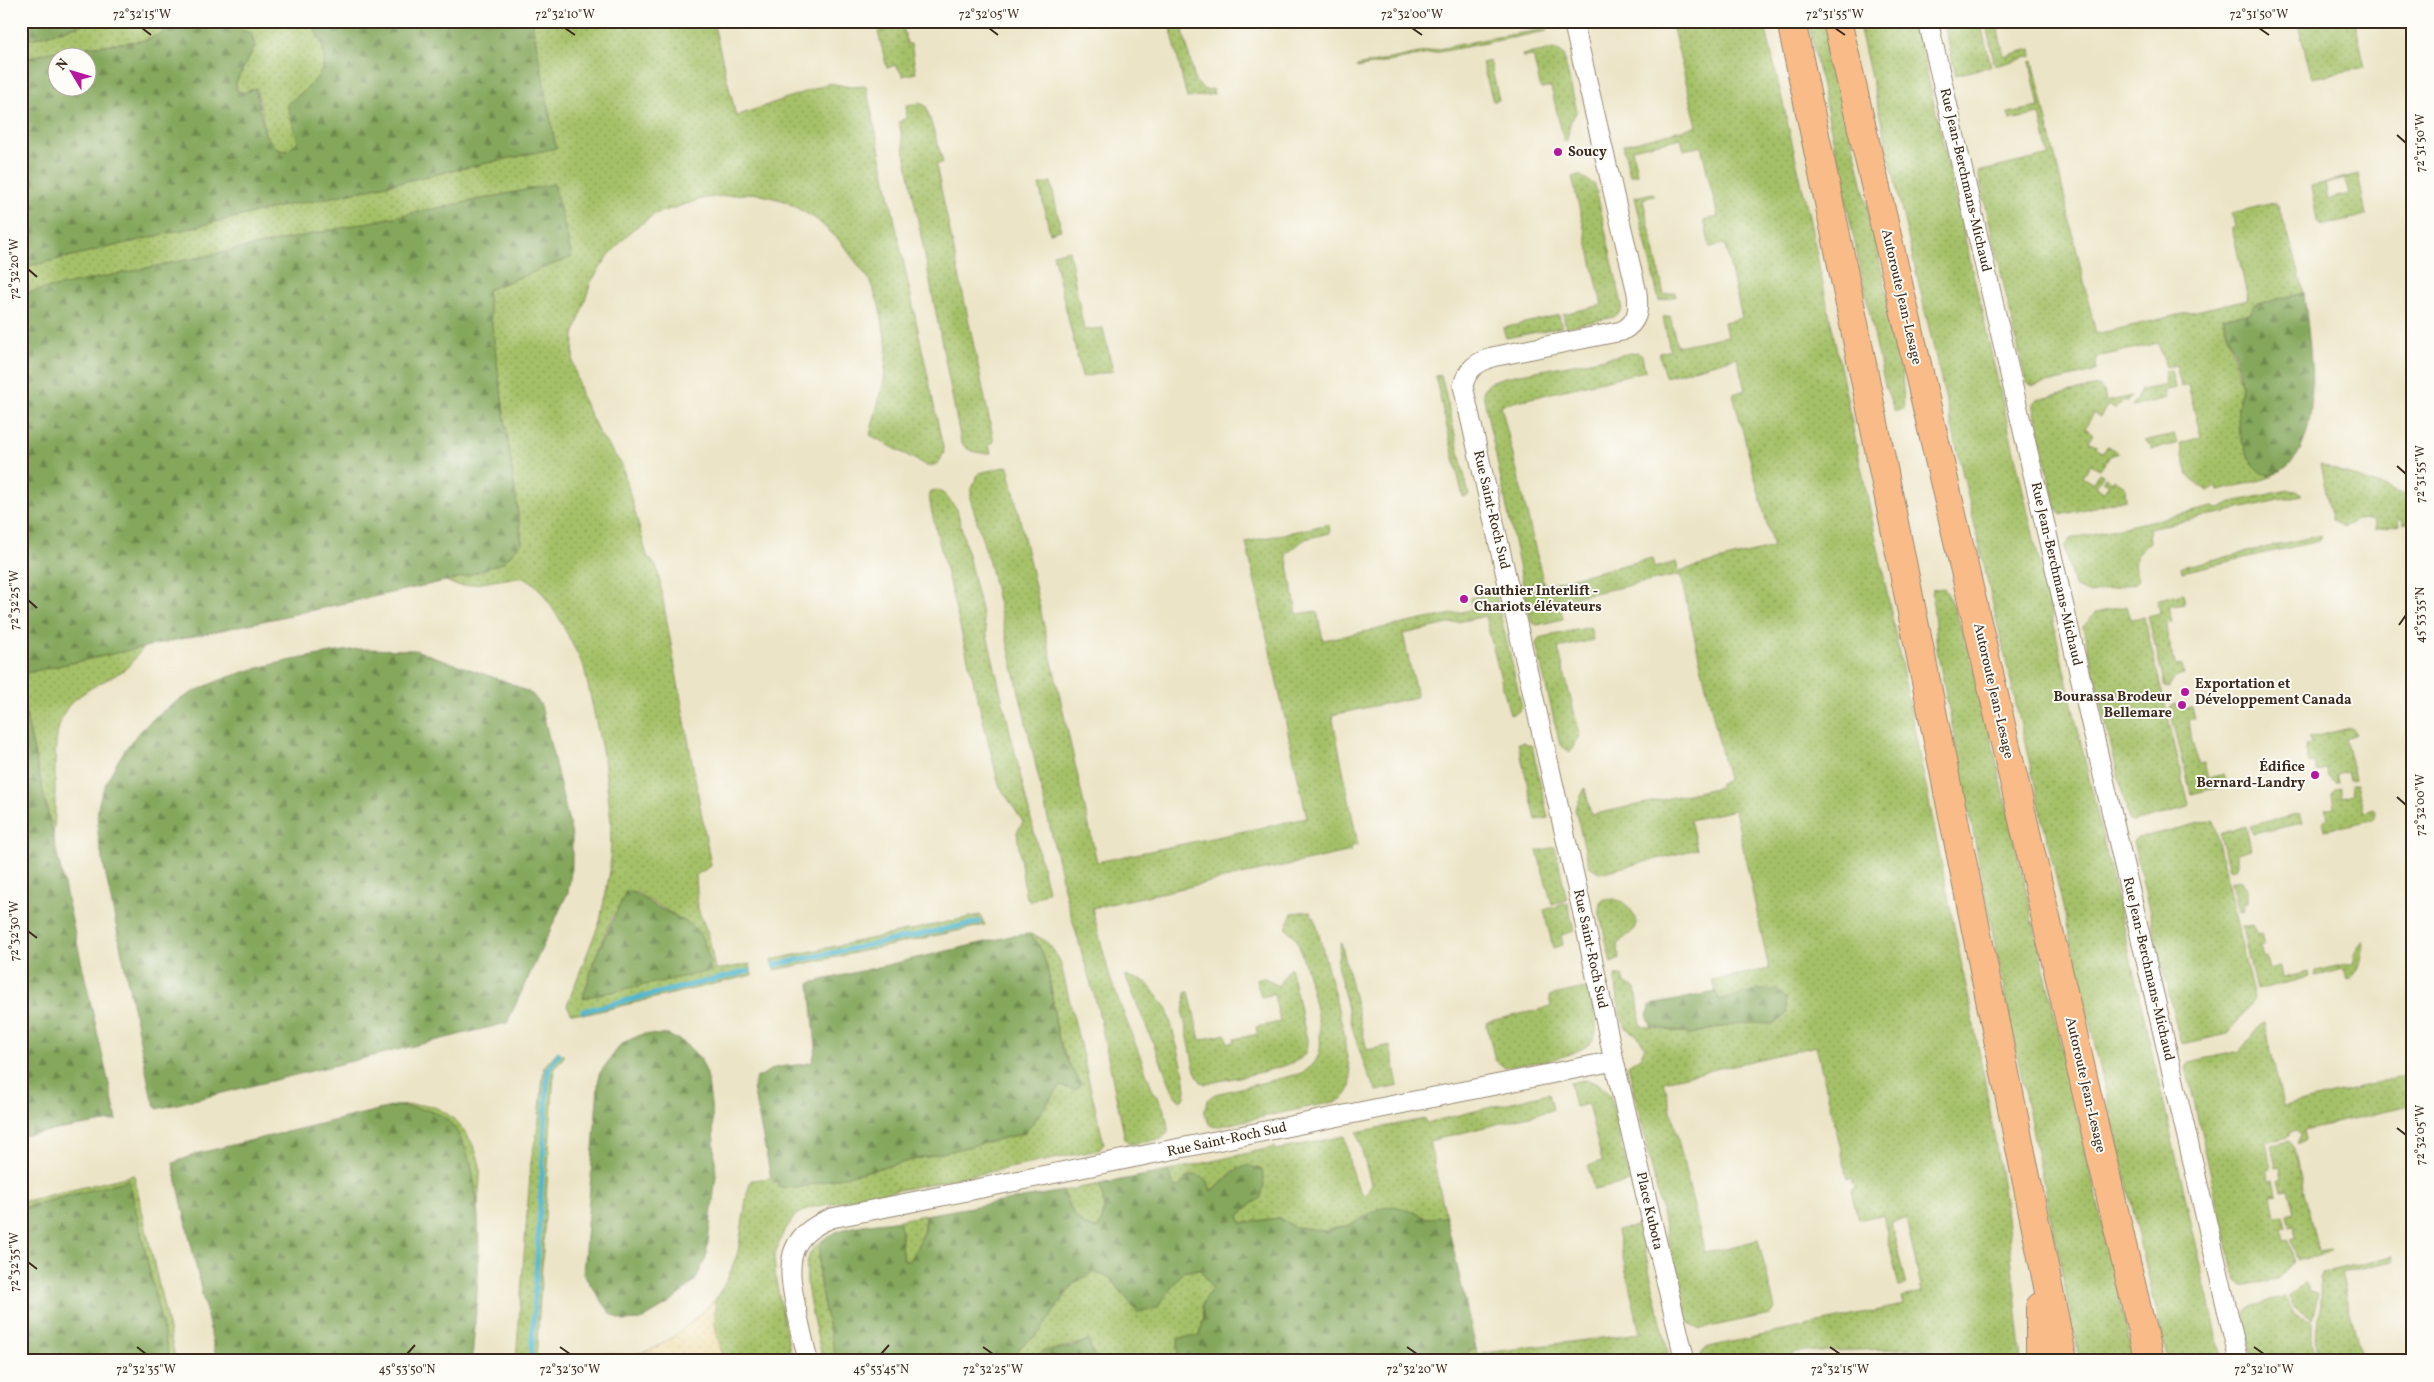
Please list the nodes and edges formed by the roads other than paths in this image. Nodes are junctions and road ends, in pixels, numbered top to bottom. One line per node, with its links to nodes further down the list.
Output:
1 (1573, 21): 5 (street, Rue Saint-Roch Sud)
2 (1791, 21): 6 (highway)
3 (1837, 21): 11 (highway, Autoroute Jean-Lesage)
4 (1928, 21): 12 (street, Rue Jean-Berchmans-Michaud)
5 (1614, 1061): 7 (street, Rue Saint-Roch Sud); 8 (street, Place Kubota)
6 (2041, 1255): 9 (highway); 10 (highway)
7 (808, 1361)
8 (1685, 1361)
9 (2040, 1361)
10 (2063, 1361)
11 (2149, 1361)
12 (2239, 1361)

